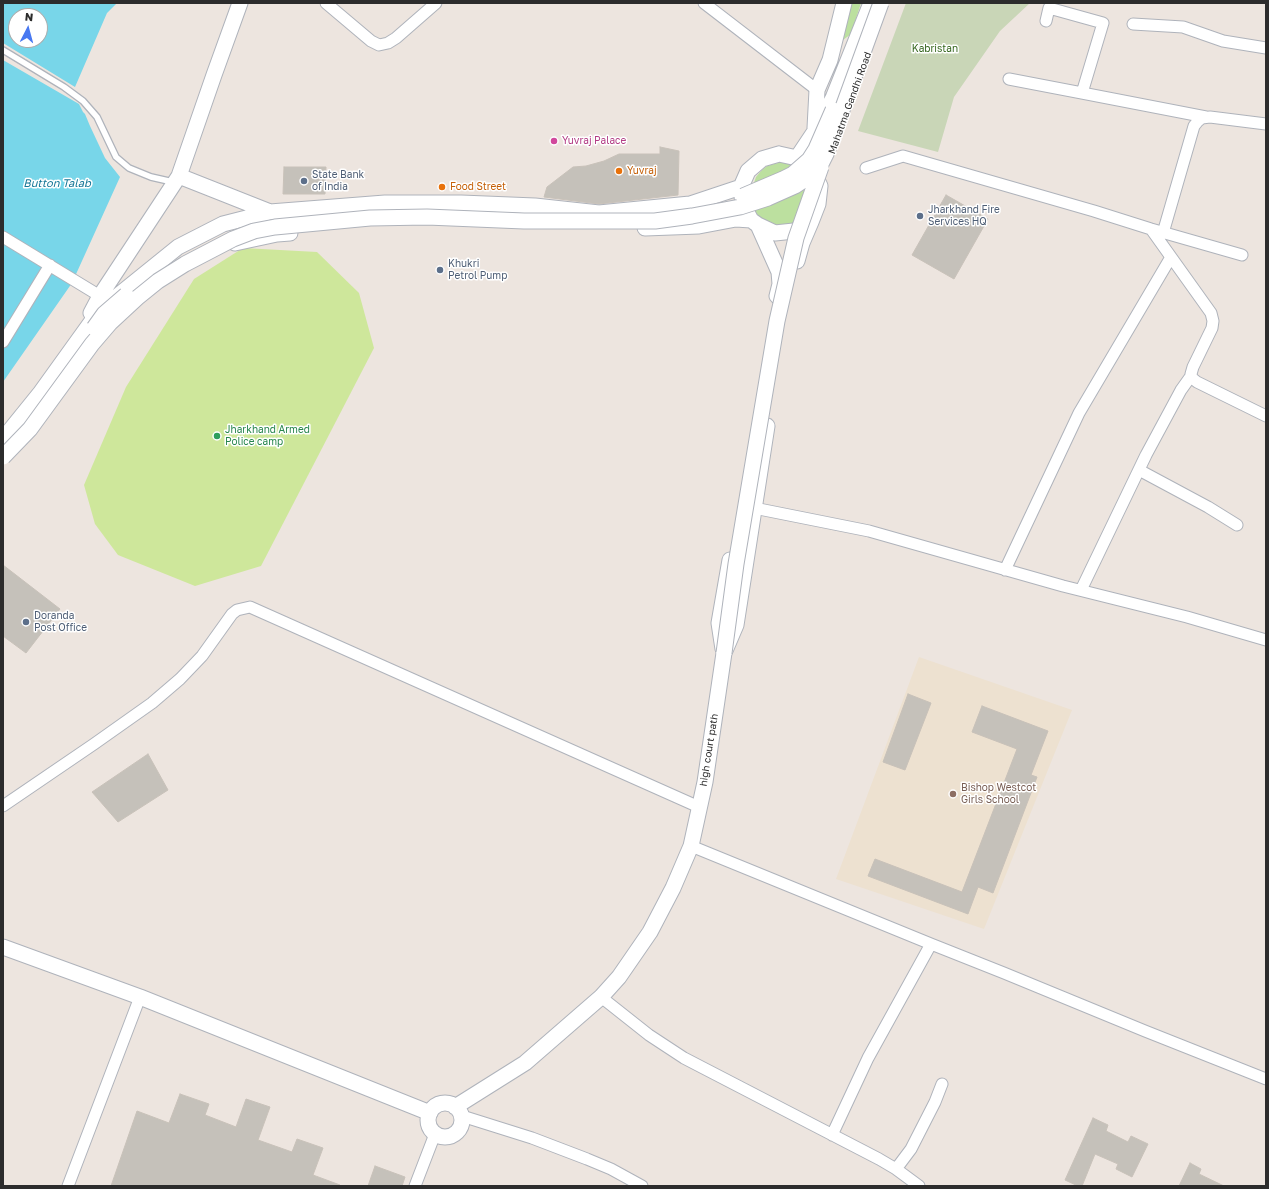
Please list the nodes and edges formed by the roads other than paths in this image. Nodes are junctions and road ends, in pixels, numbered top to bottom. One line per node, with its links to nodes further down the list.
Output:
1 (240, 3): 23 (main road)
2 (326, 3): 3 (street)
3 (436, 3)
4 (704, 3): 15 (street)
5 (844, 3): 15 (main road)
6 (871, 3): 19 (main road, Mahatma Gandhi Road)
7 (875, 3): 41 (main road, bridge)
8 (881, 3): 21 (main road, bridge)
9 (886, 3): 25 (main road, Mahatma Gandhi Road)
10 (1046, 21): 16 (street)
11 (1133, 24): 12 (street)
12 (1266, 48)
13 (3, 50): 23 (lane)
14 (1009, 79): 16 (street)
15 (817, 90): 19 (main road)
16 (1082, 93): 17 (street)
17 (1206, 117): 18 (street); 30 (street)
18 (1266, 124)
19 (815, 131): 20 (main road, Mahatma Gandhi Road)
20 (797, 158): 24 (main road); 25 (main road)
21 (822, 162): 42 (main road, bridge); 50 (main road, bridge)
22 (866, 168): 29 (street)
23 (177, 179): 26 (main road); 35 (main road)
24 (741, 187): 26 (main road); 28 (main road)
25 (818, 204): 27 (main road)
26 (270, 212): 37 (main road)
27 (811, 222): 28 (main road); 45 (main road)
28 (754, 223): 43 (main road); 50 (main road)
29 (1151, 229): 30 (street); 33 (street)
30 (1163, 233): 32 (street)
31 (3, 237): 34 (street)
32 (1242, 255)
33 (1171, 257): 38 (street); 47 (street)
34 (50, 265): 35 (street); 36 (street)
35 (100, 296): 37 (main road)
36 (3, 342)
37 (70, 353): 40 (main road)
38 (1191, 376): 39 (street); 44 (street)
39 (1266, 416)
40 (3, 439)
41 (3, 446)
42 (3, 457)
43 (3, 462)
44 (1139, 470): 46 (street); 48 (street)
45 (754, 508): 47 (street); 50 (main road)
46 (1237, 525)
47 (1005, 570): 48 (street)
48 (1081, 590): 49 (street)
49 (1266, 640)
50 (724, 654): 52 (main road, high court path)
51 (3, 806): 52 (street)
52 (699, 807): 53 (main road, high court path)
53 (691, 846): 54 (street); 57 (main road, high court path)
54 (931, 944): 58 (street); 63 (street)
55 (3, 947): 56 (main road)
56 (140, 997): 61 (main road); 65 (street)
57 (601, 997): 60 (main road, high court path); 63 (street)
58 (1266, 1079)
59 (942, 1084): 64 (street)
60 (458, 1111): 61 (main road); 62 (main road); 67 (street)
61 (430, 1113): 62 (main road)
62 (435, 1134): 66 (street)
63 (832, 1135): 64 (street)
64 (896, 1169): 68 (street)
65 (68, 1186)
66 (415, 1186)
67 (642, 1186)
68 (919, 1186)

